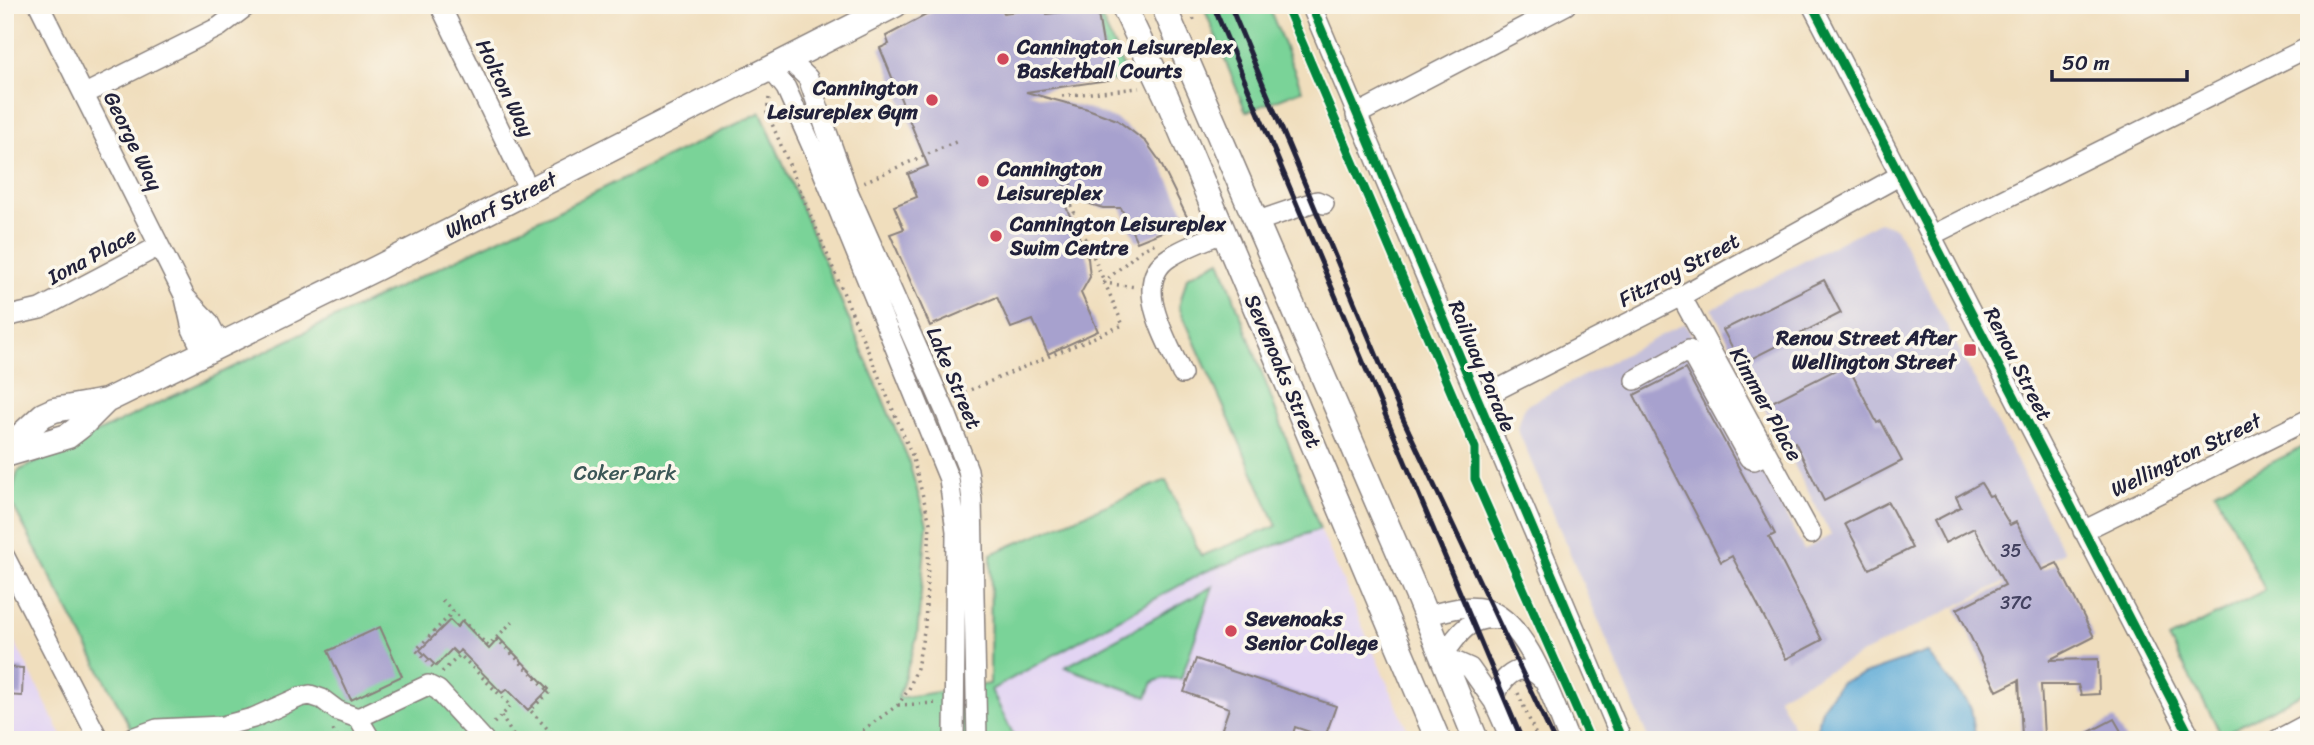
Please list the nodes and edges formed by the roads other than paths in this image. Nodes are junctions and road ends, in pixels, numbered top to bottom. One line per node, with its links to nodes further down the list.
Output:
1 (39, 5): 12 (street, George Way)
2 (248, 5): 12 (street)
3 (440, 5): 15 (street, Holton Way)
4 (895, 5): 11 (main road, Wharf Street)
5 (1123, 5): 18 (main road, Sevenoaks Street)
6 (1163, 5): 17 (main road, Sevenoaks Street)
7 (1311, 5): 13 (street, Railway Parade)
8 (1566, 5): 13 (street)
9 (1812, 5): 14 (street, Renou Street)
10 (2309, 47): 19 (street)
11 (780, 65): 15 (main road, Wharf Street); 45 (street, Lake Street); 46 (street, Lake Street)
12 (85, 94): 20 (street, George Way)
13 (1356, 115): 26 (street, Railway Parade)
14 (1899, 176): 19 (street, Renou Street); 21 (street, Fitzroy Street)
15 (529, 190): 23 (main road, Wharf Street)
16 (1324, 204): 17 (street)
17 (1258, 221): 33 (main road, Sevenoaks Street)
18 (1224, 232): 24 (street); 34 (main road, Sevenoaks Street)
19 (1932, 235): 30 (street, Renou Street)
20 (159, 246): 22 (street, Iona Place); 23 (street, George Way)
21 (1681, 296): 26 (street, Fitzroy Street); 29 (street, Kimmer Place)
22 (5, 317)
23 (211, 348): 28 (main road, Wharf Street)
24 (1182, 374)
25 (1635, 380): 29 (street)
26 (1477, 400): 51 (street, Railway Parade)
27 (2309, 419): 30 (street, Wellington Street)
28 (5, 452)
29 (1767, 454): 31 (street, Kimmer Place)
30 (2083, 531): 52 (street, Renou Street)
31 (1811, 534)
32 (5, 557): 42 (street)
33 (1426, 616): 34 (main road); 35 (street); 36 (main road, Sevenoaks Street)
34 (1388, 619): 47 (main road, Sevenoaks Street)
35 (1503, 619): 36 (street); 37 (street)
36 (1443, 656): 38 (street); 48 (main road, Sevenoaks Street)
37 (1541, 678): 38 (street); 50 (street)
38 (1494, 702): 49 (street)
39 (358, 718): 41 (street); 43 (street); 44 (street)
40 (2309, 723): 53 (street)
41 (483, 737)
42 (99, 740)
43 (126, 740)
44 (371, 740)
45 (954, 740)
46 (977, 740)
47 (1438, 740)
48 (1476, 740)
49 (1511, 740)
50 (1569, 740)
51 (1622, 740)
52 (2192, 740)
53 (2277, 740)

